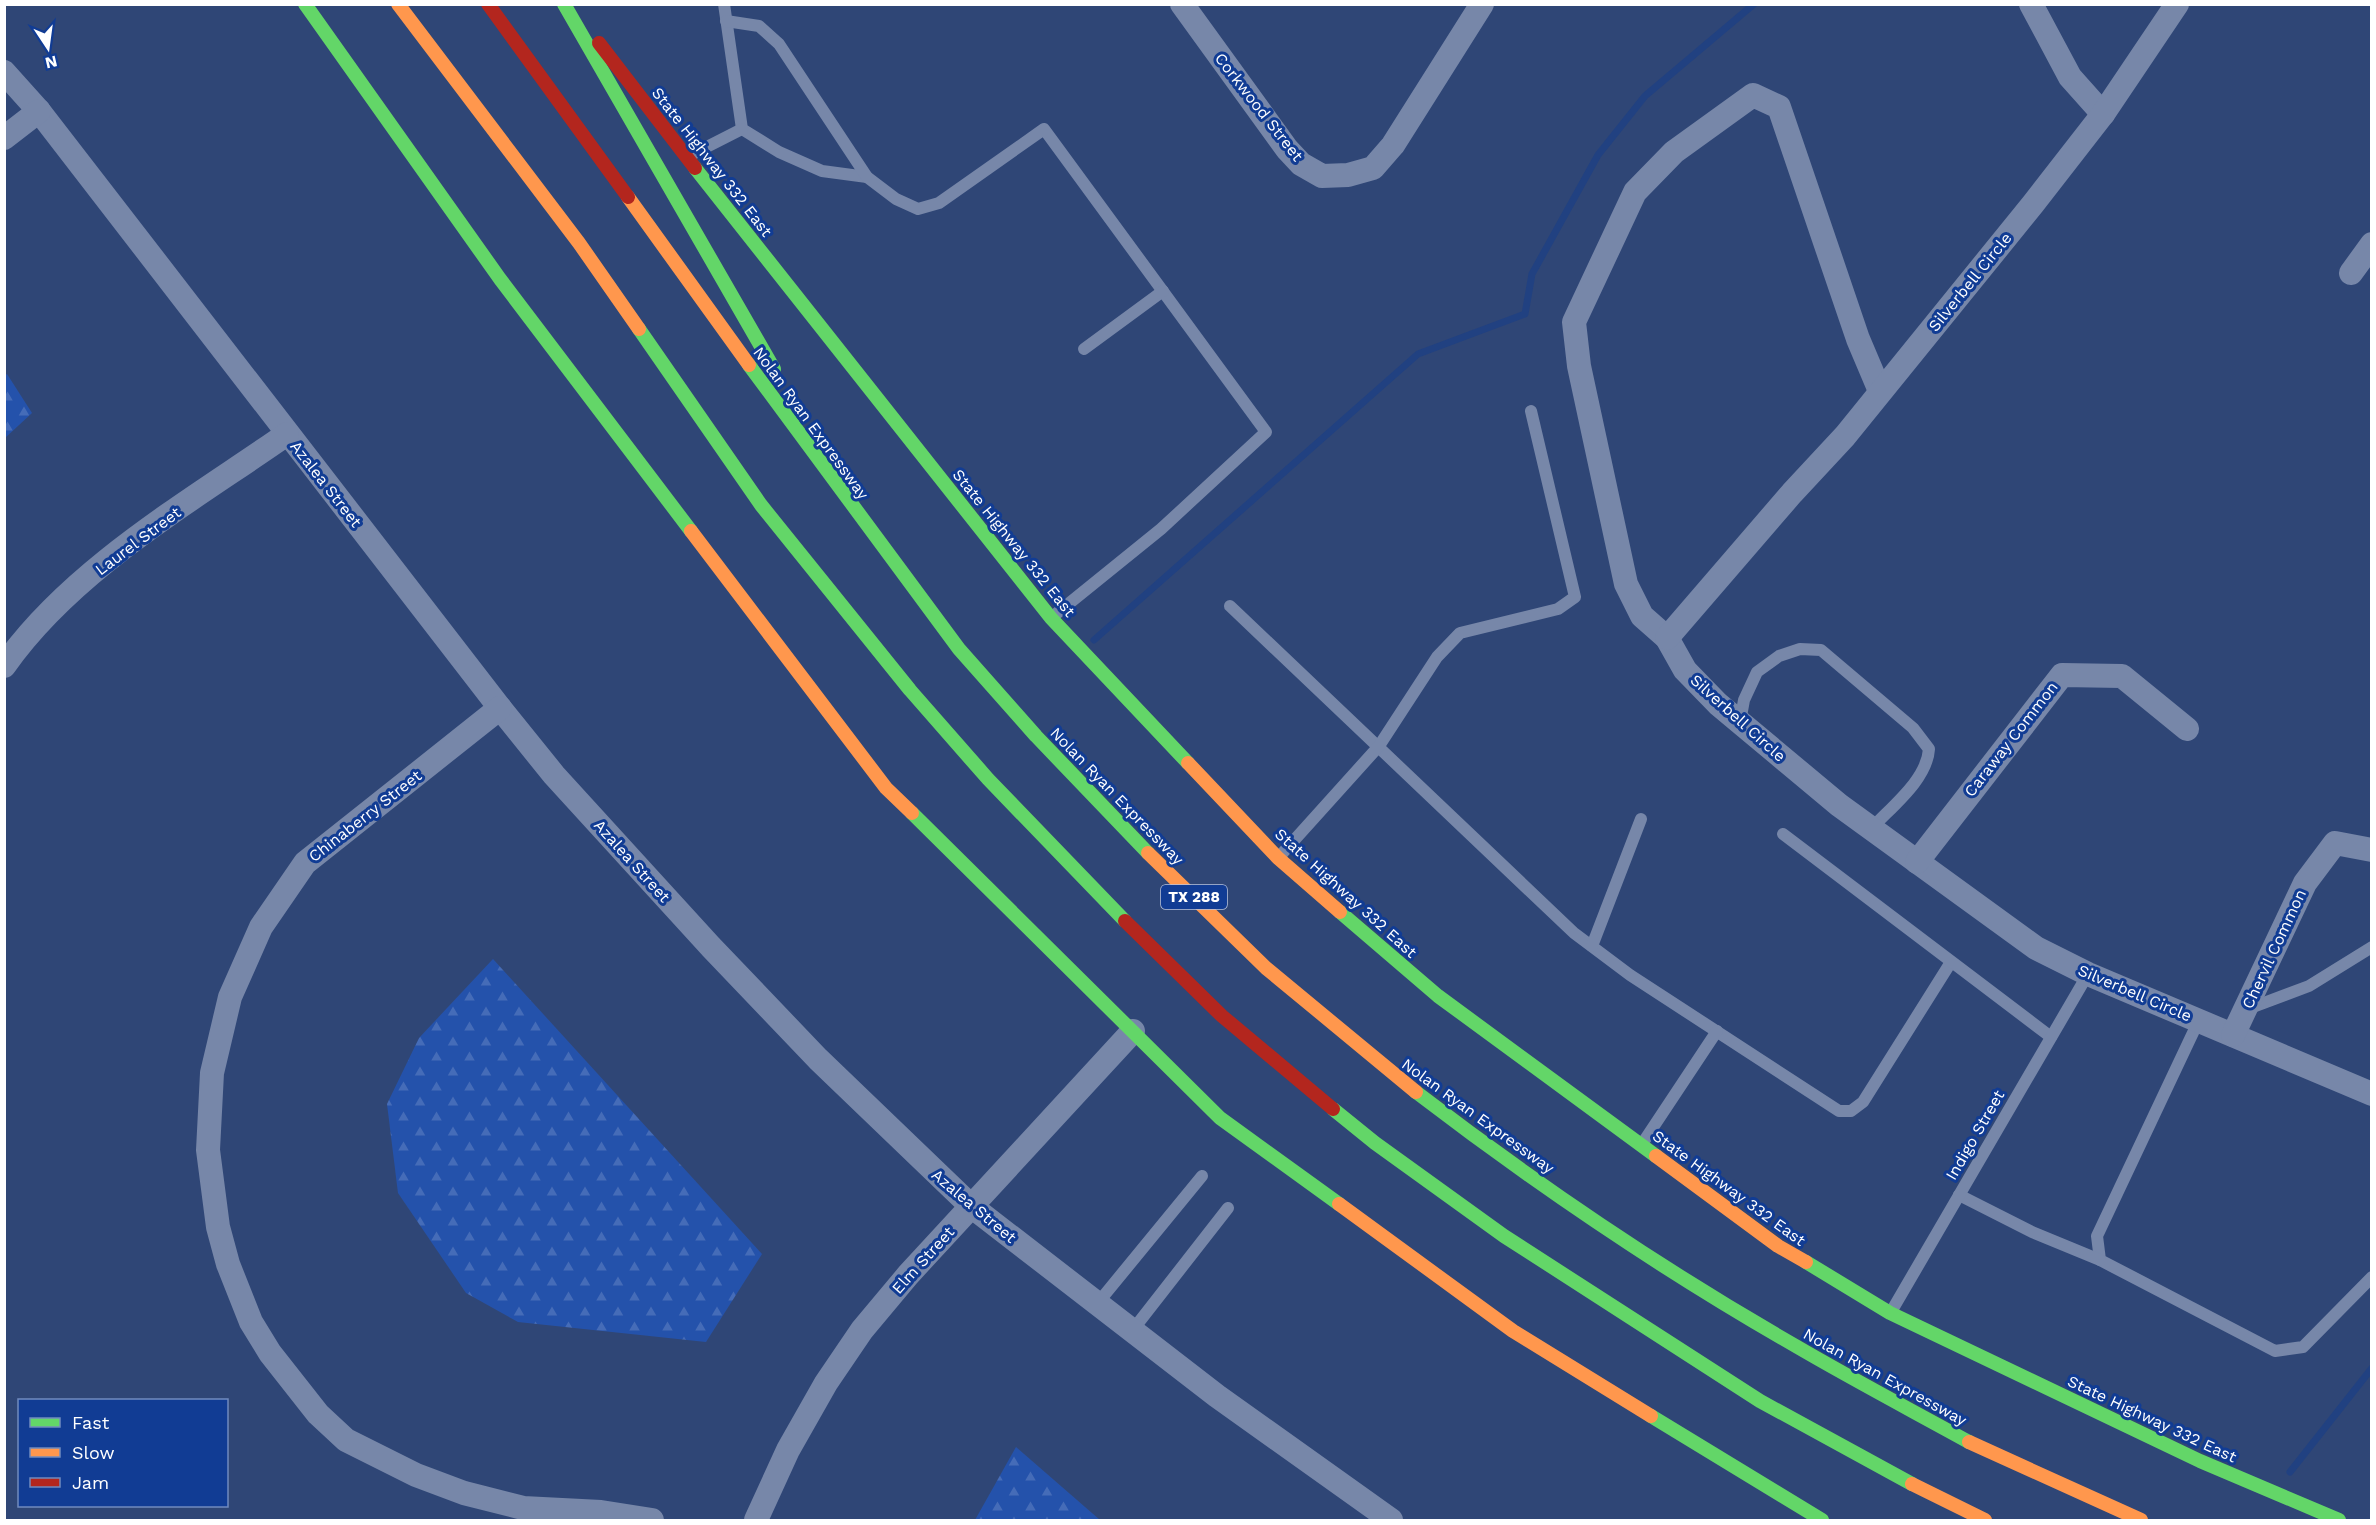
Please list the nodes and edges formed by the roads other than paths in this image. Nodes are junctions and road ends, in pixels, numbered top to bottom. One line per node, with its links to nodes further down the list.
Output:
1 (306, 4): 47 (main road)
2 (398, 4): 66 (main road)
3 (488, 4): 26 (main road, Nolan Ryan Expressway / TX 288)
4 (564, 4): 26 (main road)
5 (570, 4): 17 (main road, State Highway 332 East)
6 (724, 4): 11 (lane)
7 (1182, 4): 8 (street, Corkwood Street)
8 (1482, 4)
9 (2031, 4): 14 (street)
10 (2177, 4): 14 (street, Silverbell Circle)
11 (726, 21): 15 (lane); 18 (lane)
12 (4, 72): 13 (street, Azalea Street)
13 (39, 111): 16 (street); 25 (street, Azalea Street)
14 (2103, 114): 23 (street, Silverbell Circle)
15 (742, 129): 17 (lane); 18 (lane)
16 (4, 138)
17 (686, 157): 28 (main road, State Highway 332 East)
18 (867, 177): 21 (lane)
19 (2372, 244): 20 (street)
20 (2352, 273)
21 (1163, 291): 22 (lane); 28 (lane)
22 (1084, 349)
23 (1880, 391): 29 (street, Silverbell Circle); 29 (street)
24 (1531, 411): 34 (lane)
25 (287, 434): 30 (street, Laurel Street); 31 (street, Azalea Street)
26 (859, 516): 67 (main road, Nolan Ryan Expressway / TX 288)
27 (1230, 606): 34 (lane)
28 (1051, 618): 39 (main road, State Highway 332 East)
29 (1667, 638): 32 (street, Silverbell Circle)
30 (4, 666)
31 (500, 708): 55 (street, Azalea Street); 62 (street, Chinaberry Street)
32 (1740, 722): 36 (street, Silverbell Circle); 36 (lane)
33 (2187, 729): 40 (street, Caraway Common)
34 (1379, 746): 39 (lane); 41 (lane)
35 (1641, 819): 41 (lane)
36 (1871, 829): 40 (street, Silverbell Circle)
37 (1783, 834): 43 (lane)
38 (2362, 848): 45 (street, Chervil Common)
39 (1278, 858): 52 (main road, State Highway 332 East)
40 (1917, 862): 44 (street, Silverbell Circle)
41 (1592, 946): 48 (lane)
42 (2372, 946): 45 (lane)
43 (1951, 962): 48 (lane); 50 (lane)
44 (2088, 974): 46 (street, Silverbell Circle); 50 (lane, Indigo Street)
45 (2245, 1010): 49 (street, Chervil Common)
46 (2199, 1020): 49 (street, Silverbell Circle); 57 (lane)
47 (1133, 1031): 55 (street, Elm Street); 65 (main road)
48 (1717, 1031): 52 (lane)
49 (2234, 1035): 51 (street, Silverbell Circle)
50 (2051, 1038): 54 (lane, Indigo Street)
51 (2372, 1094)
52 (1641, 1145): 60 (main road, State Highway 332 East)
53 (1202, 1176): 59 (lane)
54 (1959, 1195): 57 (lane); 60 (lane, Indigo Street)
55 (971, 1206): 59 (street, Azalea Street); 63 (street, Elm Street)
56 (1228, 1208): 61 (lane)
57 (2100, 1260): 58 (lane)
58 (2372, 1278)
59 (1097, 1304): 61 (street, Azalea Street)
60 (1890, 1313): 68 (main road, State Highway 332 East)
61 (1132, 1331): 64 (street, Azalea Street)
62 (652, 1521)
63 (756, 1521)
64 (1391, 1521)
65 (1822, 1521)
66 (1984, 1521)
67 (2141, 1521)
68 (2339, 1521)

